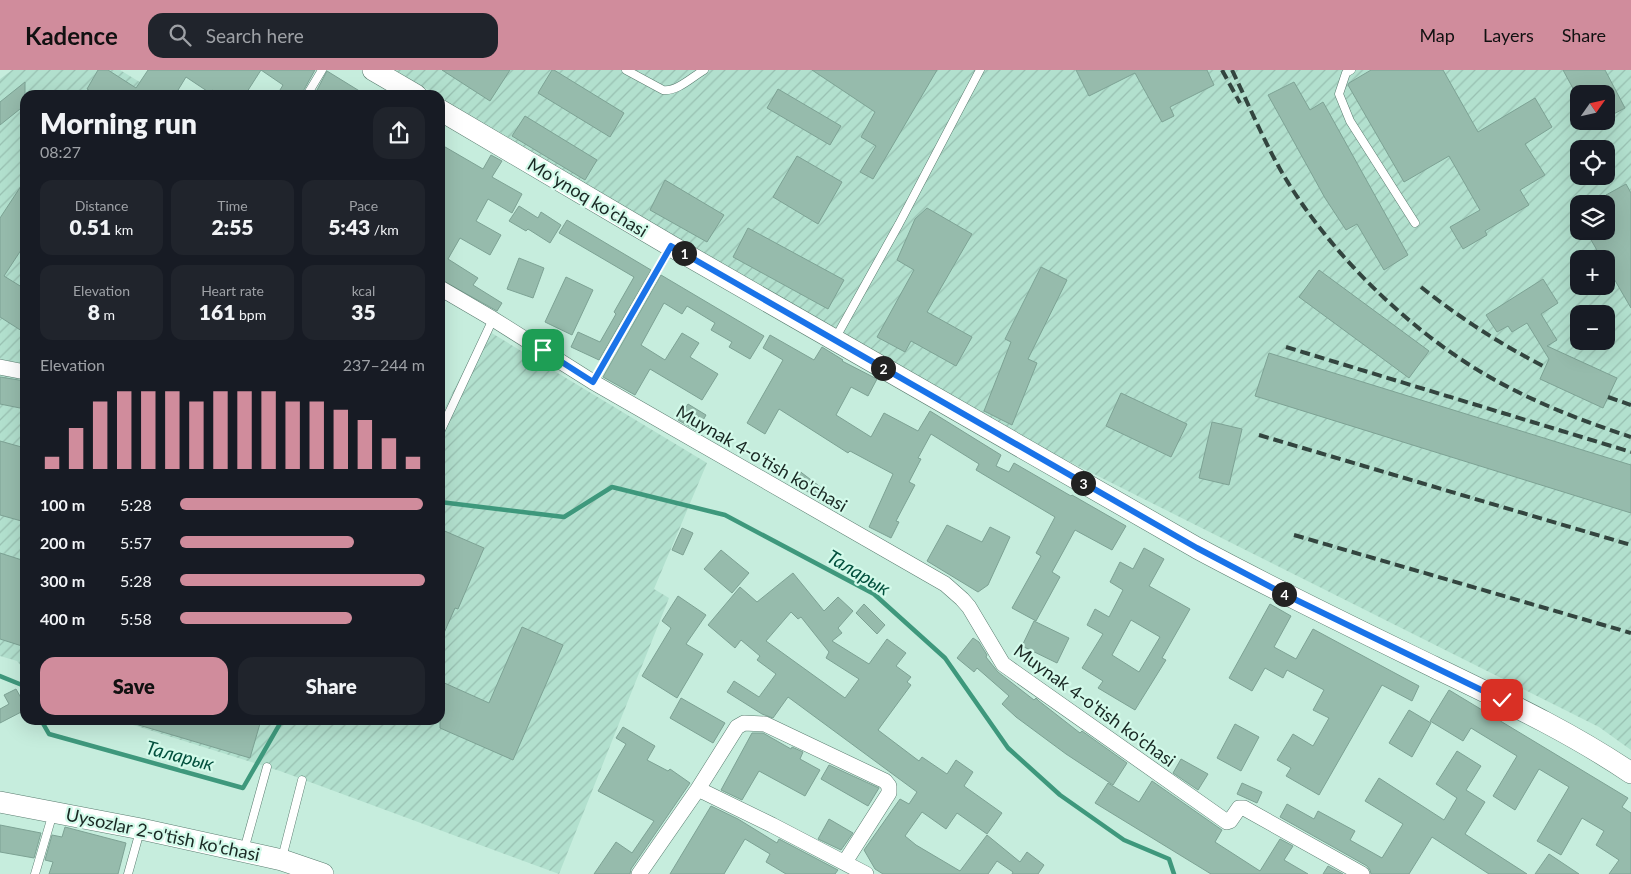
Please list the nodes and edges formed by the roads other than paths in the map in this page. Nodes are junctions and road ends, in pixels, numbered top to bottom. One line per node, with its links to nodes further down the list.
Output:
1 (322, 70): 7 (lane)
2 (626, 70): 3 (lane)
3 (704, 70)
4 (980, 70): 14 (lane)
5 (1351, 70): 10 (lane)
6 (385, 75): 8 (street)
7 (311, 90)
8 (408, 90)
9 (445, 113): 11 (street, Moʻynoq ko'chasi)
10 (1415, 223)
11 (671, 246): 14 (street, Moʻynoq ko'chasi); 17 (lane)
12 (445, 291): 13 (street, Muynak 4-o'tish ko'chasi)
13 (493, 319): 17 (street, Muynak 4-o'tish ko'chasi); 18 (lane)
14 (834, 340): 20 (street, Moʻynoq ko'chasi)
15 (0, 367): 16 (street)
16 (20, 371)
17 (593, 382): 34 (street, Muynak 4-o'tish ko'chasi)
18 (445, 421)
19 (267, 767): 26 (lane)
20 (1631, 773)
21 (302, 780): 27 (lane)
22 (698, 789): 28 (street); 28 (street); 32 (street)
23 (0, 802): 24 (street, Uysozlar 2-o'tish ko'chasi)
24 (53, 811): 25 (street, Uysozlar 2-o'tish ko'chasi); 29 (lane)
25 (141, 829): 26 (street, Uysozlar 2-o'tish ko'chasi); 30 (lane)
26 (243, 852): 27 (street, Uysozlar 2-o'tish ko'chasi)
27 (282, 860): 31 (street, Uysozlar 2-o'tish ko'chasi)
28 (845, 862): 33 (street)
29 (34, 874)
30 (128, 874)
31 (323, 874)
32 (639, 874)
33 (866, 874)
34 (1362, 874)

